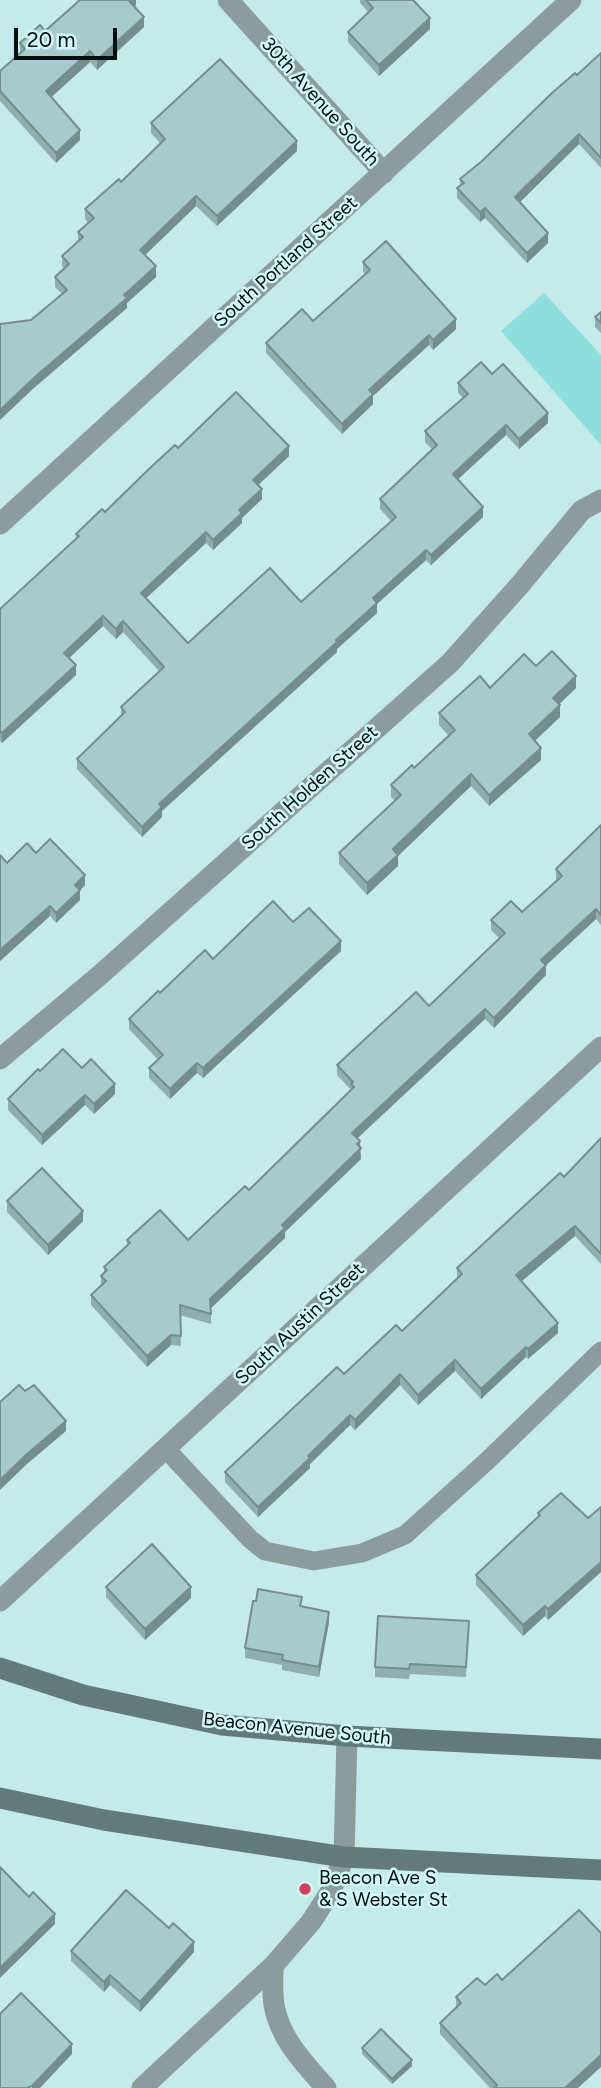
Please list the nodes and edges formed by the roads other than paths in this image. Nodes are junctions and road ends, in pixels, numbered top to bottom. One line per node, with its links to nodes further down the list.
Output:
1 (228, 0): 3 (street, 30th Avenue South)
2 (571, 0): 3 (street, South Portland Street)
3 (384, 173): 5 (street, South Portland Street)
4 (601, 500): 7 (street, South Holden Street)
5 (0, 524)
6 (601, 1047): 9 (street, South Austin Street)
7 (0, 1059)
8 (601, 1351): 9 (lane)
9 (165, 1448): 10 (street, South Austin Street)
10 (0, 1601)
11 (0, 1668): 12 (main road, Beacon Avenue South)
12 (347, 1736): 13 (main road, Beacon Avenue South); 15 (street)
13 (601, 1749)
14 (0, 1798): 15 (main road)
15 (344, 1857): 16 (main road); 17 (street)
16 (601, 1870)
17 (273, 1966): 18 (street); 19 (street)
18 (142, 2088)
19 (327, 2088)

